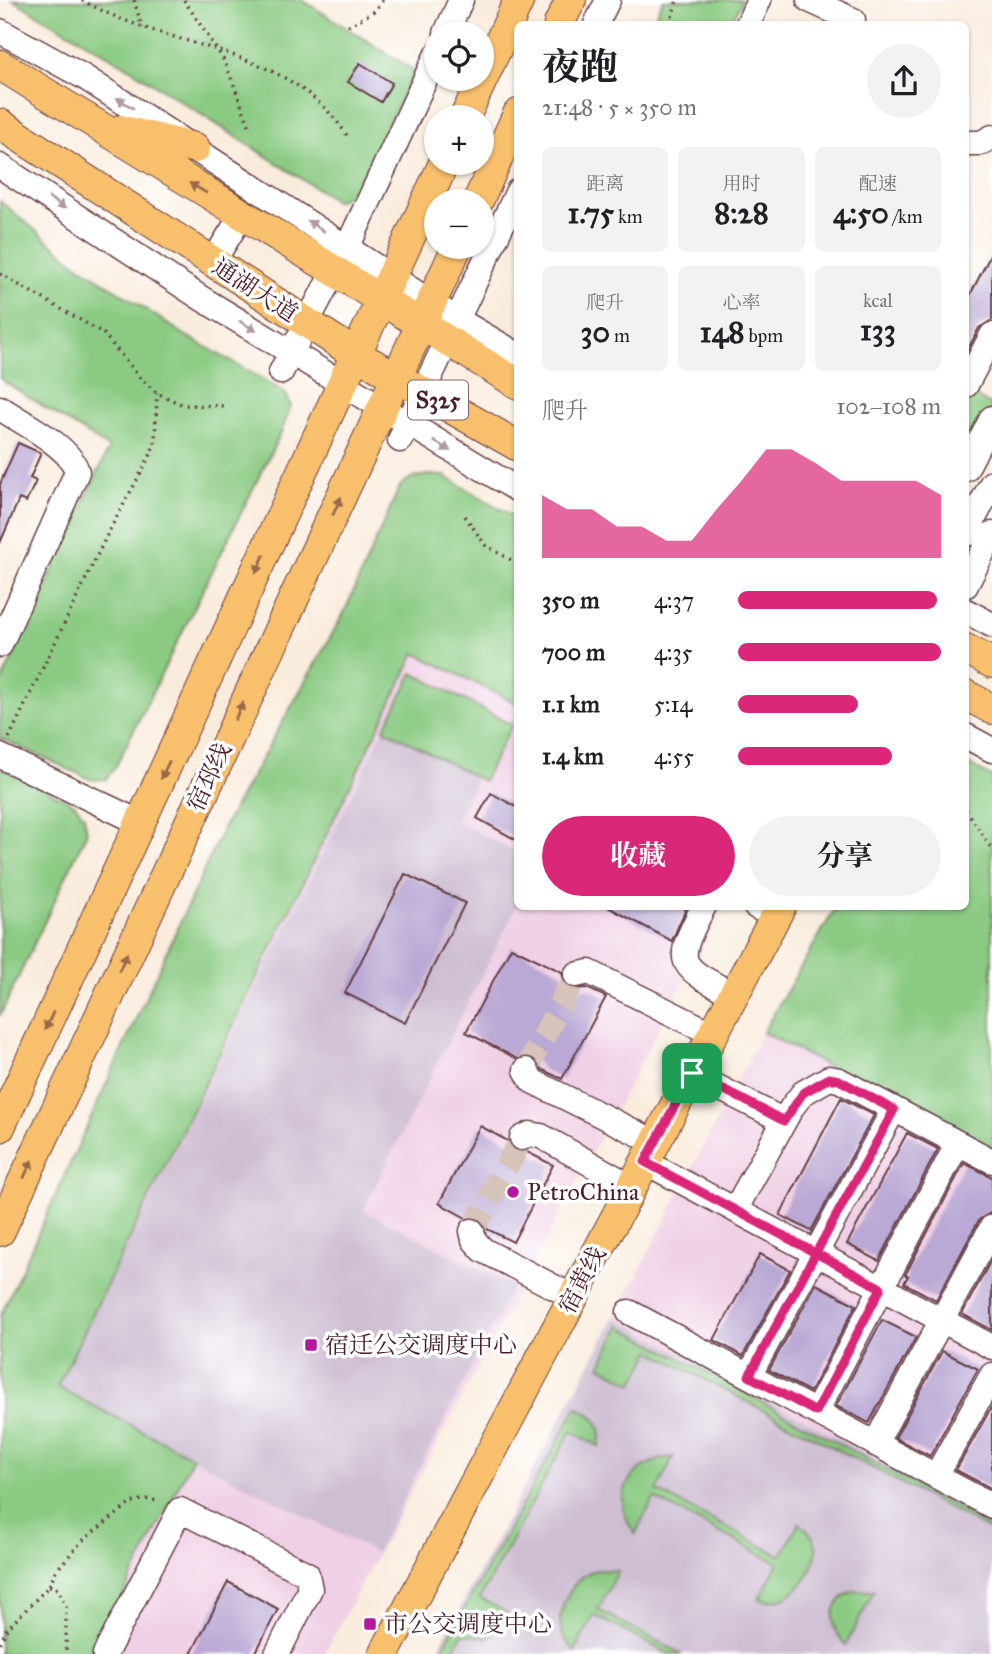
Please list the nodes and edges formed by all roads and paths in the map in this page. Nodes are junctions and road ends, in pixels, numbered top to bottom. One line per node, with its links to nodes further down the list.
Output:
1 (82, 0): 19 (path)
2 (134, 0): 19 (path)
3 (184, 0): 21 (path)
4 (383, 0): 18 (path)
5 (461, 0): 13 (street)
6 (519, 0): 24 (main road)
7 (570, 0): 14 (main road)
8 (607, 0): 15 (street)
9 (677, 0): 16 (path)
10 (759, 0): 17 (street)
11 (809, 0): 12 (street)
12 (855, 15)
13 (451, 21)
14 (560, 21)
15 (597, 21)
16 (671, 21)
17 (749, 21)
18 (348, 26)
19 (142, 28): 21 (path)
20 (0, 31): 32 (street, one-way to 20)
21 (217, 50): 28 (path); 30 (path)
22 (0, 65): 27 (main road)
23 (424, 82): 38 (street)
24 (471, 105)
25 (514, 123): 35 (main road)
26 (0, 124): 40 (main road, 通湖大道)
27 (96, 124): 32 (main road); 37 (main road, one-way to 27)
28 (251, 130)
29 (992, 136): 31 (street)
30 (348, 137)
31 (969, 143)
32 (195, 148): 38 (street, one-way to 32)
33 (0, 166): 49 (street, one-way to 49)
34 (438, 175): 42 (main road, 宿邳线)
35 (484, 189)
36 (514, 200): 45 (street)
37 (242, 215): 38 (main road); 40 (street)
38 (341, 259): 42 (main road); 44 (street)
39 (451, 259): 43 (main road, 宿邳线)
40 (212, 263): 44 (main road, 通湖大道)
41 (0, 274): 54 (path)
42 (386, 289): 43 (main road); 48 (main road, 宿邳线)
43 (426, 314): 45 (main road); 50 (main road, 宿邳线)
44 (306, 323): 48 (main road, 通湖大道); 49 (street)
45 (453, 331): 47 (street); 52 (main road); 55 (street)
46 (992, 335): 51 (street)
47 (514, 354)
48 (357, 355): 50 (main road, 通湖大道 / S325); 53 (main road, 宿邳线)
49 (286, 362): 53 (street)
50 (397, 378): 55 (main road, 通湖大道 / S325); 58 (main road, 宿邳线)
51 (969, 379)
52 (514, 381)
53 (344, 384): 58 (street); 81 (main road, 宿邳线, one-way to 81)
54 (157, 393): 56 (path); 79 (path)
55 (424, 393): 60 (street); 61 (main road, 通湖大道 / S325)
56 (226, 406)
57 (0, 408): 72 (street)
58 (383, 408): 60 (street); 99 (main road, 宿邳线, one-way to 58)
59 (992, 418): 62 (street)
60 (404, 432): 64 (street, one-way to 64)
61 (514, 436)
62 (969, 463)
63 (992, 483): 66 (street)
64 (514, 487)
65 (465, 516): 68 (path)
66 (969, 528)
67 (992, 534): 69 (street)
68 (514, 562)
69 (969, 579)
70 (969, 613): 71 (street)
71 (992, 625)
72 (0, 645)
73 (969, 651): 74 (main road)
74 (992, 663)
75 (969, 697): 76 (main road)
76 (992, 709)
77 (969, 738): 78 (street)
78 (992, 750)
79 (0, 756): 81 (street)
80 (969, 820): 82 (path)
81 (141, 823): 92 (main road, 宿邳线, one-way to 92)
82 (992, 849)
83 (702, 910): 86 (street)
84 (770, 910): 86 (main road, 宿黄线)
85 (576, 975): 87 (street)
86 (734, 995): 87 (main road, 宿黄线)
87 (713, 1034): 89 (main road, 宿黄线)
88 (526, 1070): 96 (street)
89 (692, 1073): 91 (street); 96 (main road, 宿黄线)
90 (894, 1110): 91 (street); 94 (street); 101 (street)
91 (784, 1121): 97 (street)
92 (0, 1127)
93 (522, 1138): 96 (street)
94 (958, 1143): 95 (street); 102 (street)
95 (992, 1161)
96 (644, 1164): 97 (street); 103 (main road, 宿黄线)
97 (735, 1210): 101 (street)
98 (992, 1227): 105 (street)
99 (0, 1231)
100 (472, 1231): 103 (street)
101 (816, 1253): 102 (street); 108 (street)
102 (881, 1288): 105 (street); 109 (street)
103 (573, 1297): 119 (main road, 宿黄线)
104 (629, 1312): 108 (street)
105 (942, 1320): 106 (street); 110 (street)
106 (992, 1347)
107 (992, 1374): 111 (street)
108 (749, 1376): 109 (street)
109 (816, 1412): 110 (street)
110 (875, 1444): 111 (street)
111 (936, 1476): 112 (street)
112 (992, 1506)
113 (180, 1510): 114 (path); 117 (street); 118 (street)
114 (49, 1586): 115 (path); 116 (path)
115 (0, 1643)
116 (66, 1654)
117 (105, 1654)
118 (277, 1654)
119 (384, 1654)

